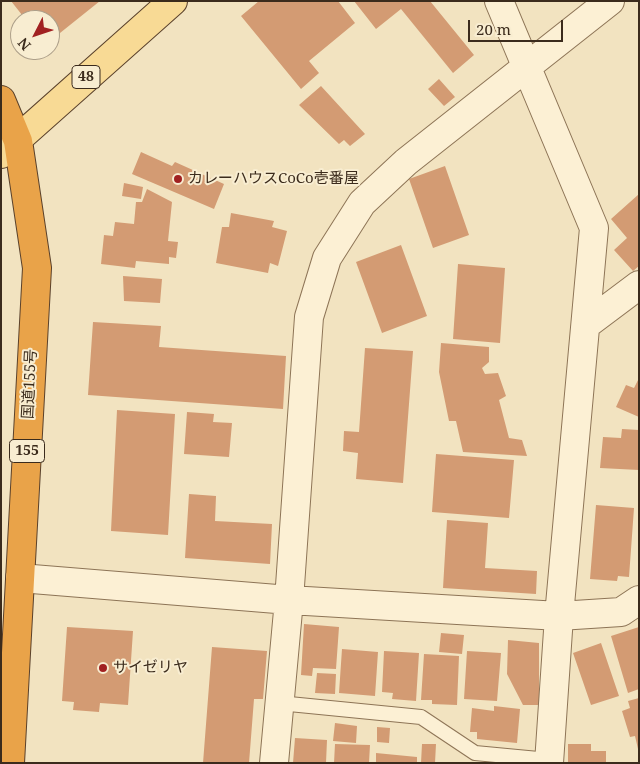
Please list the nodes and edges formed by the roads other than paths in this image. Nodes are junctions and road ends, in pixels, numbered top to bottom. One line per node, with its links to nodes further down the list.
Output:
1 (173, 1): 6 (main road, 48)
2 (499, 1): 4 (street)
3 (610, 1): 4 (street)
4 (525, 66): 8 (street); 10 (street)
5 (1, 100): 6 (highway, 国道155号 / 155)
6 (10, 147): 9 (highway, 国道155号 / 155)
7 (639, 285): 8 (street)
8 (587, 324): 12 (street)
9 (20, 578): 10 (street); 15 (highway, 国道155号 / 155)
10 (289, 600): 12 (street); 13 (street)
11 (639, 600): 12 (street)
12 (559, 616): 14 (street)
13 (278, 703): 14 (lane); 16 (street)
14 (549, 762)
15 (10, 763)
16 (274, 763)

